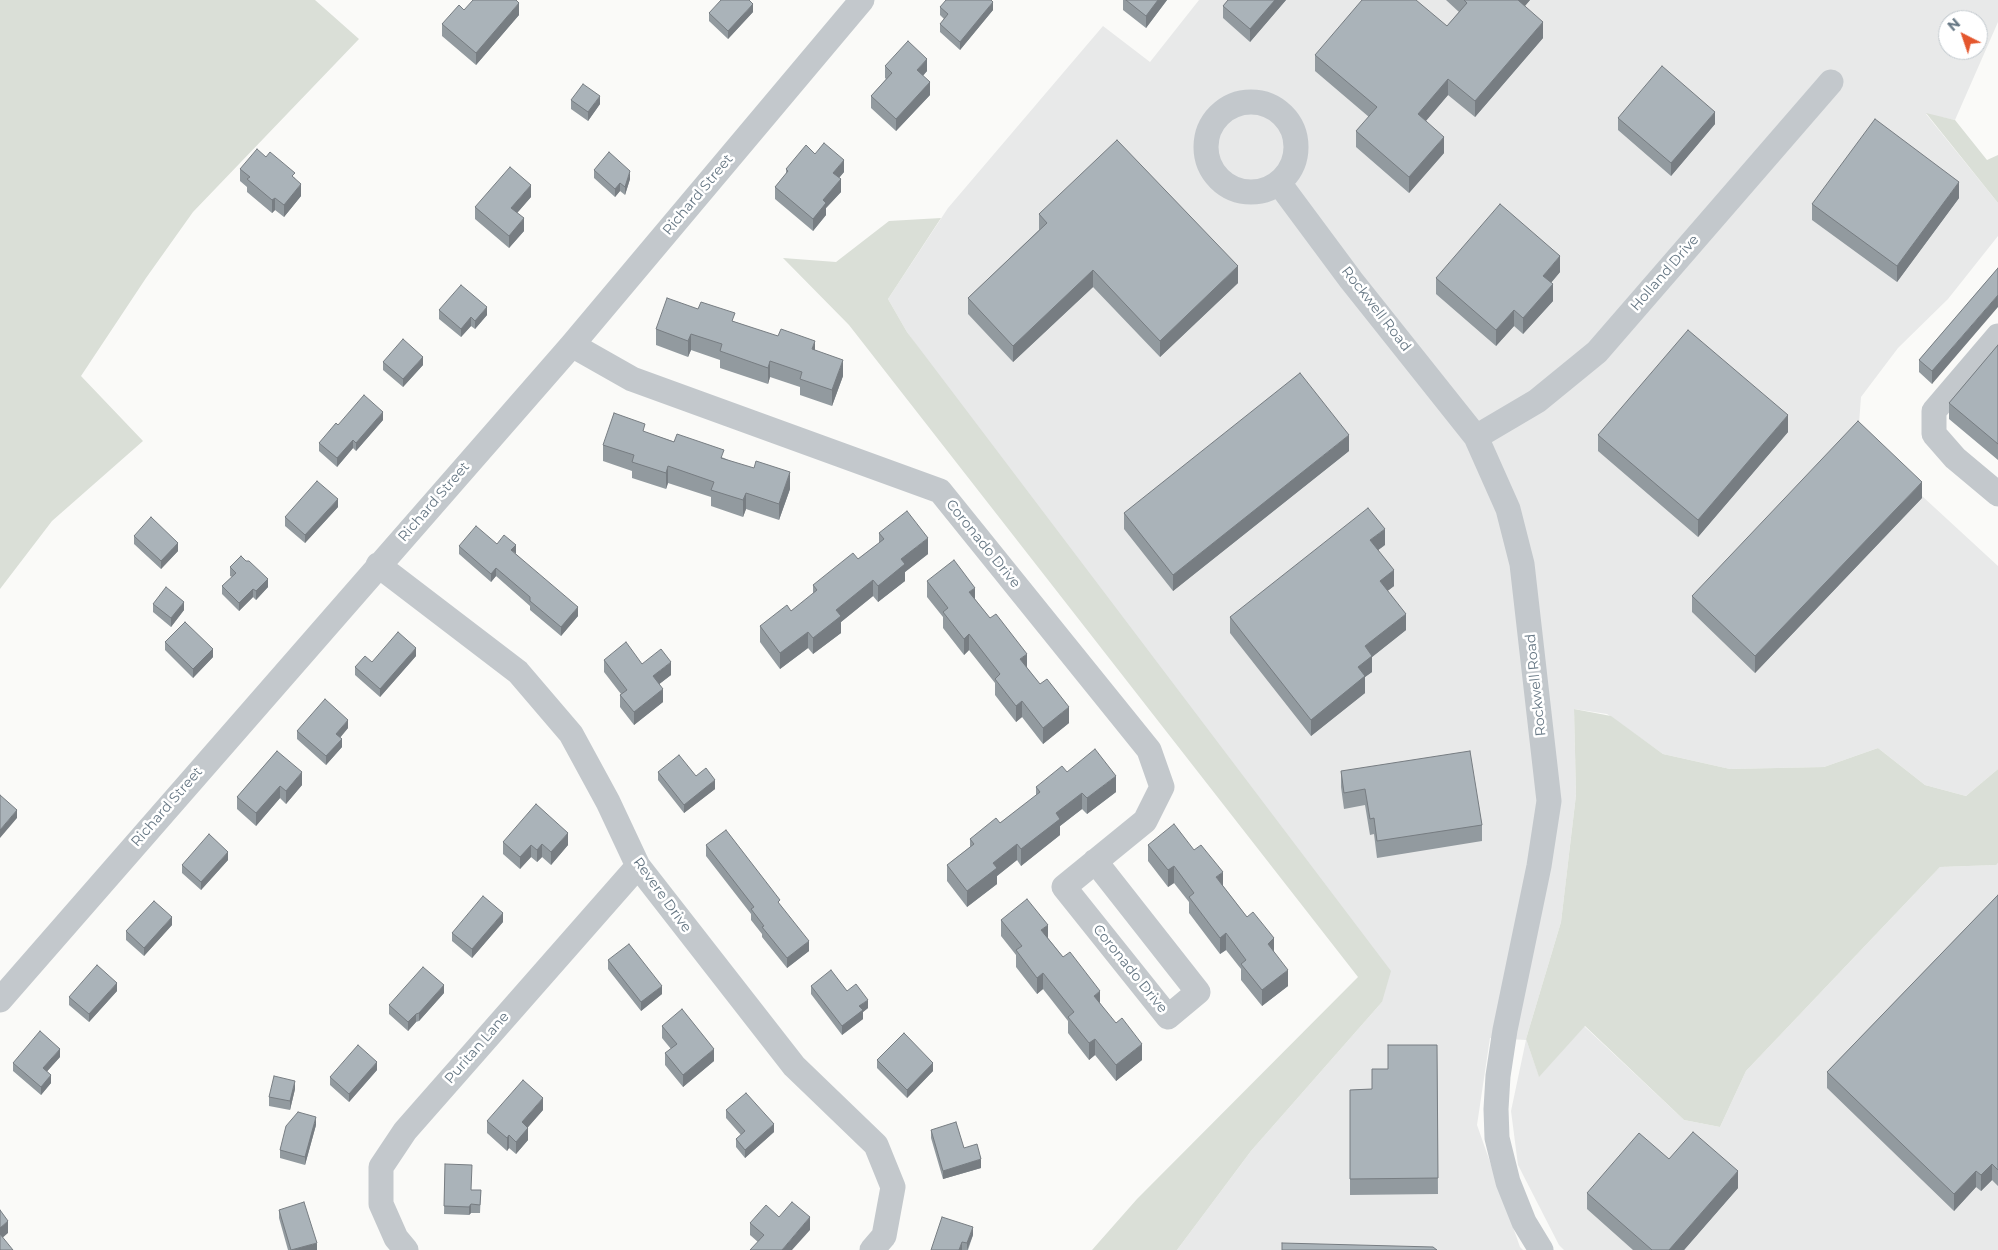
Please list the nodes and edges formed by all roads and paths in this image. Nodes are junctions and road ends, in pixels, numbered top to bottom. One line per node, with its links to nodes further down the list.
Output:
1 (862, 0): 5 (street, Richard Street)
2 (1831, 82): 6 (street, Holland Drive)
3 (1279, 183): 6 (street, Rockwell Road)
4 (1998, 336): 7 (street)
5 (572, 345): 8 (street, Richard Street); 9 (street, Coronado Drive)
6 (1476, 437): 14 (street, Rockwell Road)
7 (1998, 494)
8 (378, 565): 10 (street, Revere Drive); 11 (street, Richard Street)
9 (1095, 861): 9 (street, Coronado Drive)
10 (638, 866): 12 (street, Puritan Lane); 13 (street, Revere Drive)
11 (0, 1000)
12 (406, 1250)
13 (872, 1250)
14 (1541, 1250)

